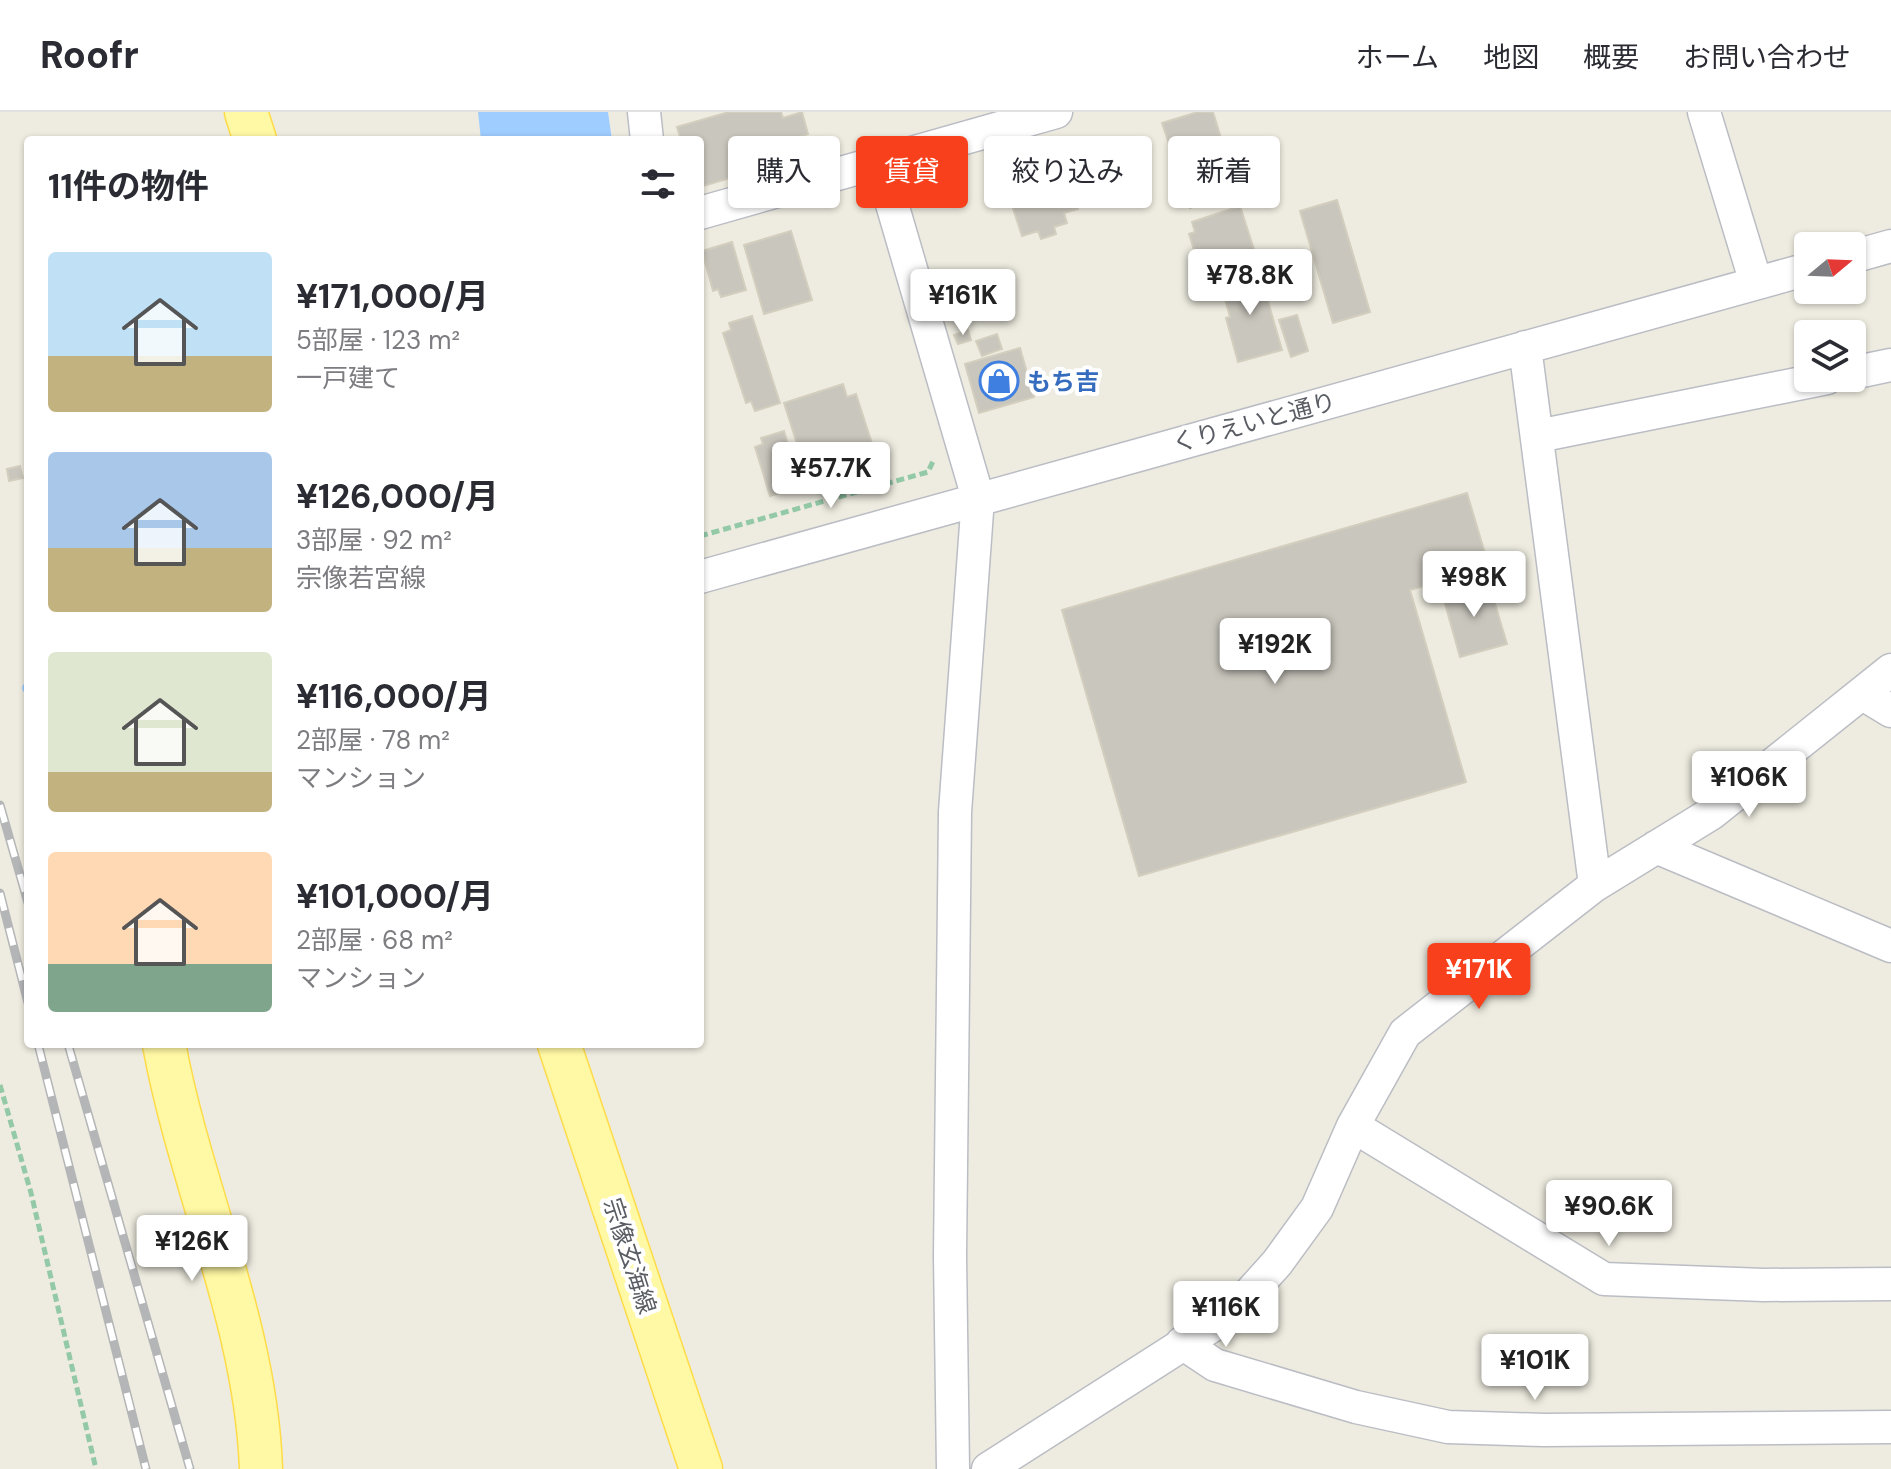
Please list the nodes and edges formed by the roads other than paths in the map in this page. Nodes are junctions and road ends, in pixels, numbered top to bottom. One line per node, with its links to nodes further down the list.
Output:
1 (246, 112): 5 (main road)
2 (644, 112): 6 (street)
3 (1056, 112): 7 (street)
4 (1704, 112): 14 (street)
5 (254, 136)
6 (647, 136)
7 (968, 138)
8 (856, 170): 10 (street)
9 (893, 208): 20 (street)
10 (704, 212)
11 (1891, 246): 12 (street)
12 (1866, 253)
13 (1794, 273): 14 (street, くりえいと通り)
14 (1756, 283): 15 (street, くりえいと通り)
15 (1525, 347): 19 (street); 20 (street, くりえいと通り)
16 (1891, 365): 17 (street)
17 (1866, 370)
18 (1794, 385): 19 (street)
19 (1538, 436): 26 (street)
20 (978, 498): 21 (street, くりえいと通り); 36 (street)
21 (704, 576)
22 (1891, 670): 23 (street)
23 (1863, 694): 24 (street); 25 (street)
24 (1891, 711)
25 (1656, 847): 26 (street); 27 (street)
26 (1595, 885): 30 (street)
27 (1891, 946)
28 (165, 1048): 34 (main road)
29 (560, 1048): 35 (main road, 宗像玄海線)
30 (1353, 1126): 31 (street); 32 (street)
31 (1891, 1284)
32 (1182, 1343): 33 (street); 37 (street)
33 (1891, 1427)
34 (261, 1469)
35 (701, 1469)
36 (953, 1469)
37 (988, 1469)

